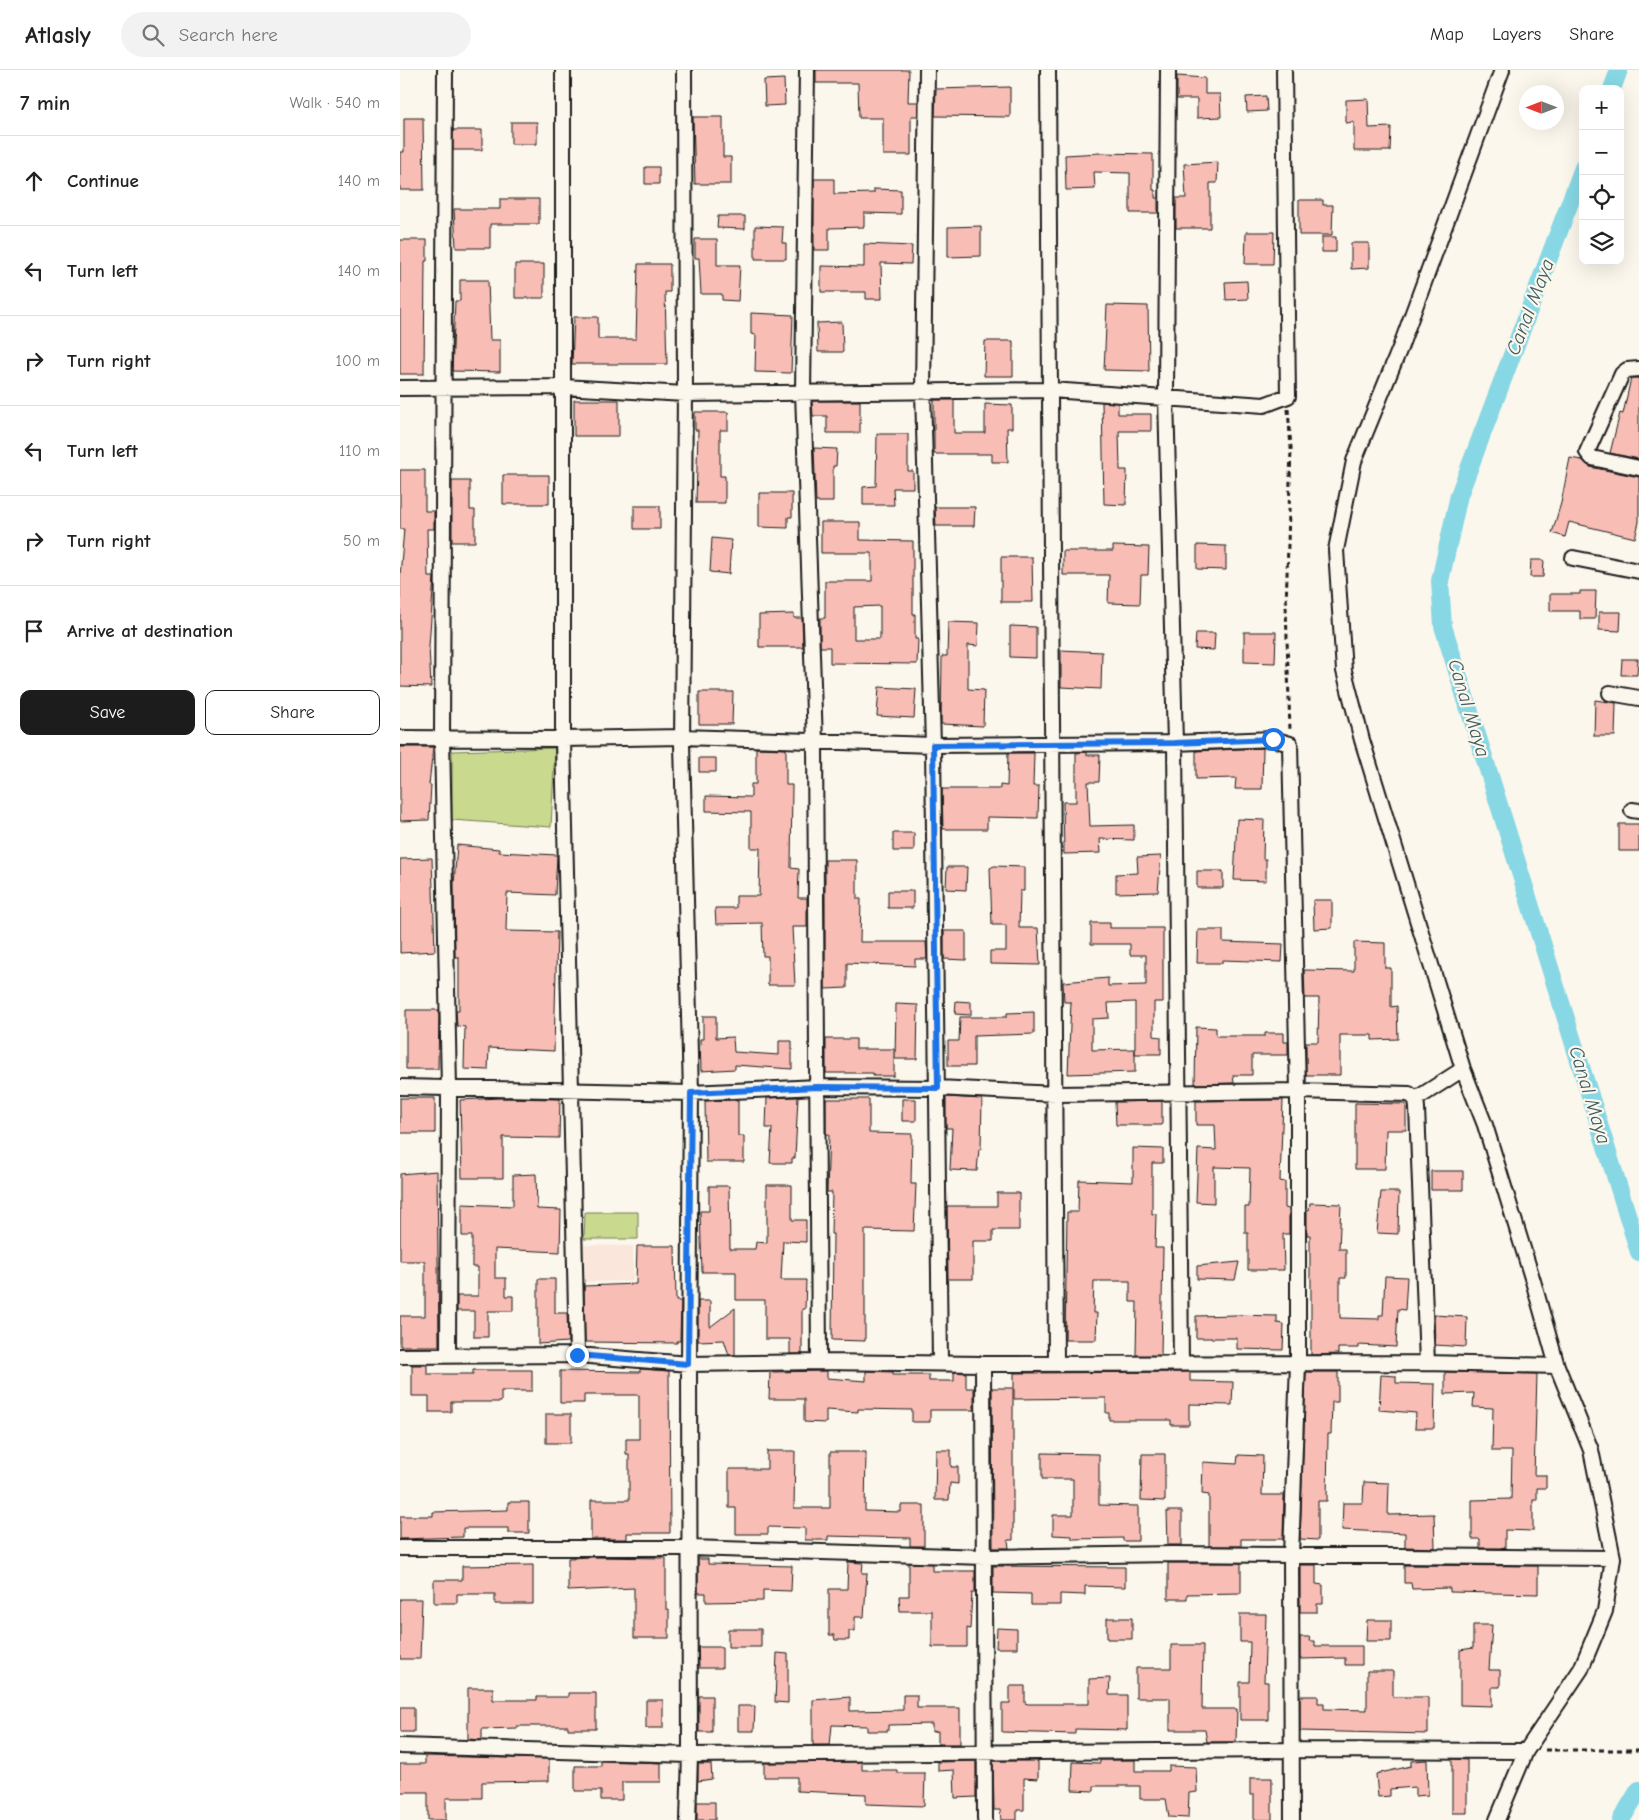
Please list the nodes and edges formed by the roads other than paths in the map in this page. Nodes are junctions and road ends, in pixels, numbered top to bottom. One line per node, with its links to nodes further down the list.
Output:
1 (445, 70): 13 (street)
2 (563, 70): 11 (street)
3 (684, 70): 17 (street)
4 (807, 70): 15 (street)
5 (927, 70): 16 (street)
6 (1048, 70): 14 (street)
7 (1168, 70): 18 (street)
8 (1284, 70): 18 (street)
9 (1502, 70): 32 (street)
10 (1637, 368): 19 (street)
11 (563, 387): 13 (street); 17 (street); 27 (street)
12 (400, 388): 13 (street)
13 (445, 388): 26 (street)
14 (1051, 390): 16 (street); 18 (street); 30 (street)
15 (803, 392): 16 (street); 17 (street); 28 (street)
16 (923, 392): 31 (street)
17 (685, 394): 24 (street)
18 (1166, 397): 29 (street)
19 (1639, 468)
20 (1573, 558): 21 (street)
21 (1639, 571)
22 (1610, 693): 23 (street)
23 (1639, 698)
24 (682, 737): 27 (street); 28 (street); 39 (street)
25 (400, 738): 26 (street)
26 (442, 738): 27 (street); 35 (street)
27 (563, 739): 37 (street)
28 (815, 742): 31 (street); 33 (street)
29 (1175, 743): 30 (street); 38 (street); 40 (street)
30 (1052, 744): 31 (street); 41 (street)
31 (933, 745): 36 (street)
32 (1463, 1070): 42 (street); 54 (street)
33 (817, 1087): 36 (street); 39 (street); 46 (street)
34 (400, 1088): 35 (street)
35 (449, 1088): 37 (street); 45 (street)
36 (938, 1088): 41 (street); 47 (street)
37 (570, 1091): 39 (street); 43 (street)
38 (1298, 1091): 40 (street); 42 (street); 50 (street)
39 (691, 1093): 52 (street)
40 (1180, 1093): 41 (street); 49 (street)
41 (1056, 1094): 48 (street)
42 (1416, 1099): 51 (street)
43 (577, 1355): 45 (street); 52 (street)
44 (400, 1356): 45 (street)
45 (448, 1356)
46 (819, 1362): 47 (street); 52 (street)
47 (940, 1363): 53 (street)
48 (1056, 1363): 49 (street); 53 (street)
49 (1181, 1363): 50 (street)
50 (1298, 1363): 51 (street); 57 (street)
51 (1427, 1363): 54 (street)
52 (688, 1364): 56 (street)
53 (983, 1364): 58 (street)
54 (1557, 1366): 59 (street)
55 (400, 1548): 56 (street)
56 (690, 1548): 58 (street); 64 (street)
57 (1291, 1555): 58 (street); 59 (street); 61 (street)
58 (985, 1557): 63 (street)
59 (1613, 1558): 62 (street)
60 (400, 1746): 64 (street)
61 (1293, 1750): 62 (street); 63 (street); 67 (street)
62 (1526, 1751): 68 (street)
63 (984, 1752): 64 (street); 66 (street)
64 (690, 1755): 65 (street)
65 (688, 1820)
66 (985, 1820)
67 (1292, 1820)
68 (1498, 1820)

